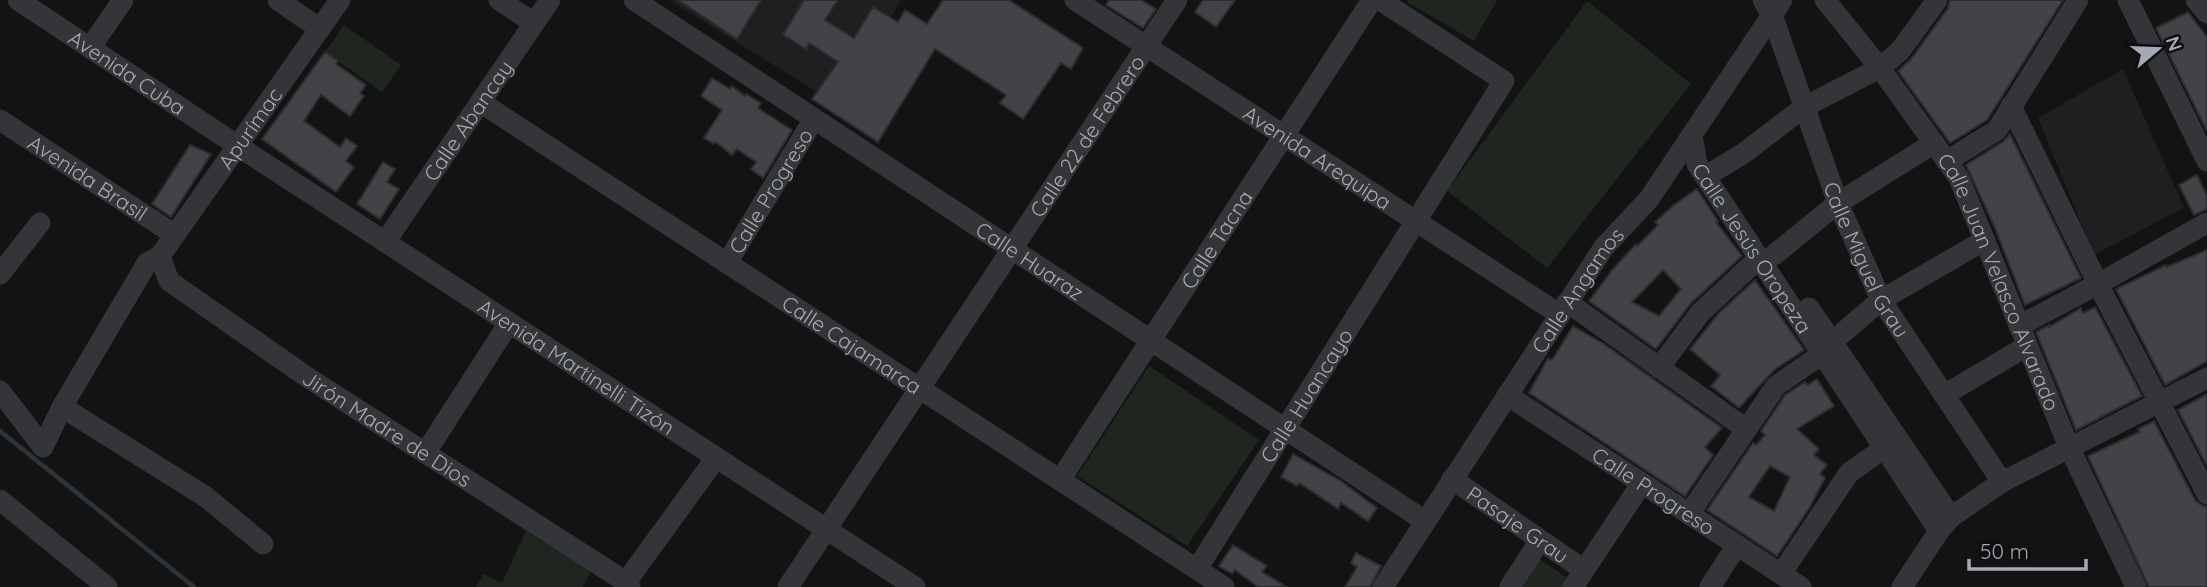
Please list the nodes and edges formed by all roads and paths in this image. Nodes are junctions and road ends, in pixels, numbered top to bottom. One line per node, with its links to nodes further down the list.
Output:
1 (18, 0): 22 (street, Avenida Cuba)
2 (123, 0): 22 (street)
3 (278, 0): 20 (street)
4 (340, 0): 20 (street, Apurímac)
5 (499, 0): 19 (street)
6 (550, 0): 19 (street, Calle Abancay)
7 (634, 0): 27 (street, Calle Huaraz)
8 (1075, 0): 21 (street, Avenida Arequipa)
9 (1177, 0): 21 (street, Calle 22 de Febrero)
10 (1373, 0): 30 (street, Calle Tacna)
11 (1380, 0): 38 (street, Calle Huancayo)
12 (1825, 0): 23 (street, Calle Juan Velasco Alvarado)
13 (1937, 0): 23 (street)
14 (2078, 0): 25 (street)
15 (2128, 0): 34 (street)
16 (2196, 0): 18 (street)
17 (1772, 5): 26 (street, Calle Miguel Grau); 29 (street, Calle Angamos)
18 (2207, 13)
19 (534, 23): 24 (street, Calle Abancay)
20 (320, 29): 32 (street, Apurímac)
21 (1146, 46): 30 (street, Avenida Arequipa); 44 (street, Calle 22 de Febrero)
22 (90, 48): 32 (street, Avenida Cuba)
23 (1880, 68): 26 (street); 31 (street, Calle Juan Velasco Alvarado)
24 (480, 102): 43 (street, Calle Abancay); 47 (street, Calle Cajamarca)
25 (2011, 106): 33 (street); 49 (street)
26 (1804, 107): 35 (street); 37 (street, Calle Miguel Grau)
27 (814, 118): 44 (street, Calle Huaraz); 47 (street, Calle Progreso)
28 (0, 120): 41 (street, Avenida Brasil)
29 (1692, 135): 35 (street, Calle Jesús Oropeza); 36 (street, Calle Angamos)
30 (1284, 136): 38 (street, Avenida Arequipa); 54 (street, Calle Tacna)
31 (1934, 143): 33 (street, Calle Juan Velasco Alvarado); 37 (street)
32 (237, 146): 41 (street, Apurímac); 43 (street, Avenida Martinelli Tizón)
33 (1947, 161): 42 (street, Calle Juan Velasco Alvarado)
34 (2207, 161)
35 (1707, 163): 36 (street); 46 (street, Calle Jesús Oropeza)
36 (1649, 199): 51 (street, Calle Angamos)
37 (1838, 203): 46 (street); 50 (street, Calle Miguel Grau)
38 (1416, 221): 51 (street, Avenida Arequipa); 65 (street, Calle Huancayo)
39 (40, 223): 48 (street)
40 (2207, 223): 49 (street)
41 (175, 235): 45 (street, Apurímac)
42 (1985, 240): 50 (street); 53 (street, Calle Juan Velasco Alvarado)
43 (385, 242): 52 (street, Avenida Martinelli Tizón)
44 (1012, 249): 54 (street, Calle Huaraz); 59 (street, Calle 22 de Febrero)
45 (160, 256): 64 (street, Apurímac); 69 (street, Jirón Madre de Dios)
46 (1766, 257): 56 (street, Calle Jesús Oropeza); 57 (street)
47 (727, 263): 59 (street, Calle Cajamarca)
48 (0, 274)
49 (2098, 284): 53 (street); 63 (street)
50 (1881, 300): 56 (street); 62 (street, Calle Miguel Grau)
51 (1563, 308): 57 (street, Avenida Arequipa); 61 (street, Calle Angamos)
52 (509, 323): 69 (street); 70 (street, Avenida Martinelli Tizón)
53 (2019, 326): 55 (street, Calle Juan Velasco Alvarado)
54 (1151, 341): 65 (street, Calle Huaraz); 71 (street, Calle Tacna)
55 (2027, 346): 62 (street); 67 (street, Calle Juan Velasco Alvarado)
56 (1827, 348): 66 (street); 68 (street, Calle Jesús Oropeza); 79 (street, Calle Jesús Oropeza)
57 (1659, 368): 66 (street, Avenida Arequipa)
58 (2207, 377): 63 (street)
59 (920, 389): 71 (street, Calle Cajamarca); 80 (street, Calle 22 de Febrero)
60 (0, 391): 64 (street, Apurímac)
61 (1507, 395): 72 (street, Calle Angamos); 74 (street, Calle Progreso)
62 (1944, 395): 73 (street, Calle Miguel Grau)
63 (2160, 401): 67 (street); 75 (street)
64 (62, 407): 82 (street)
65 (1285, 429): 78 (street, Calle Huaraz); 84 (street, Calle Huancayo)
66 (1746, 429): 77 (street)
67 (2069, 447): 73 (street); 97 (street, Calle Juan Velasco Alvarado)
68 (1884, 448): 79 (street, Calle Jesús Oropeza); 85 (street)
69 (426, 452): 87 (street, Jirón Madre de Dios)
70 (716, 458): 80 (street, Avenida Martinelli Tizón); 87 (street)
71 (1060, 480): 84 (street, Calle Cajamarca)
72 (1452, 480): 78 (street, Calle Angamos); 81 (street, Pasaje Grau)
73 (2002, 482): 79 (street)
74 (1642, 483): 77 (street, Calle Progreso); 86 (street)
75 (2207, 494)
76 (0, 500): 88 (street)
77 (1689, 514): 83 (street, Calle Progreso)
78 (1425, 522): 92 (street, Calle Angamos)
79 (1945, 524): 96 (street)
80 (827, 530): 89 (street, Calle 22 de Febrero); 90 (street, Avenida Martinelli Tizón)
81 (1540, 540): 86 (street, Pasaje Grau); 93 (street)
82 (263, 544)
83 (1737, 545): 85 (street, Calle Progreso); 94 (street)
84 (1197, 569): 91 (street, Calle Cajamarca)
85 (1781, 574): 95 (street, Calle Progreso)
86 (1579, 578)
87 (628, 584)
88 (107, 587)
89 (788, 587)
90 (915, 587)
91 (1224, 587)
92 (1382, 587)
93 (1510, 587)
94 (1710, 587)
95 (1801, 587)
96 (1902, 587)
97 (2136, 587)

